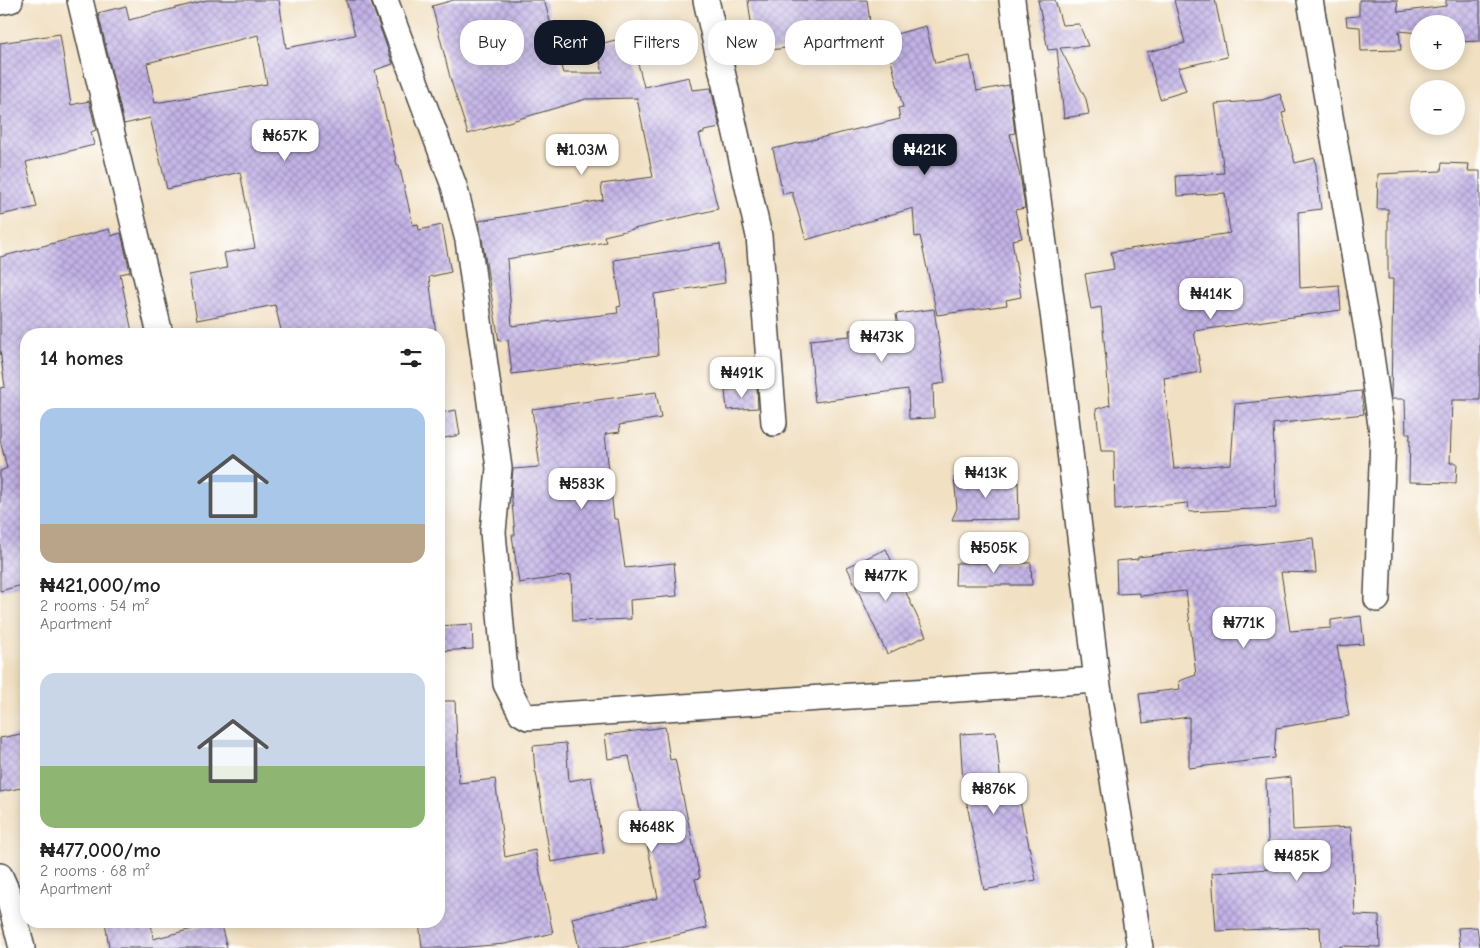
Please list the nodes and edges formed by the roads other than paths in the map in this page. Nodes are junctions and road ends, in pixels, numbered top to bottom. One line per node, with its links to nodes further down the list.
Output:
1 (10, 0): 7 (street)
2 (80, 0): 8 (street)
3 (385, 0): 11 (street)
4 (706, 0): 9 (street)
5 (1012, 0): 11 (street)
6 (1310, 0): 10 (street)
7 (0, 2)
8 (159, 328)
9 (774, 423)
10 (1377, 599)
11 (1097, 680): 14 (street)
12 (0, 876): 13 (street)
13 (22, 948)
14 (1140, 948)

